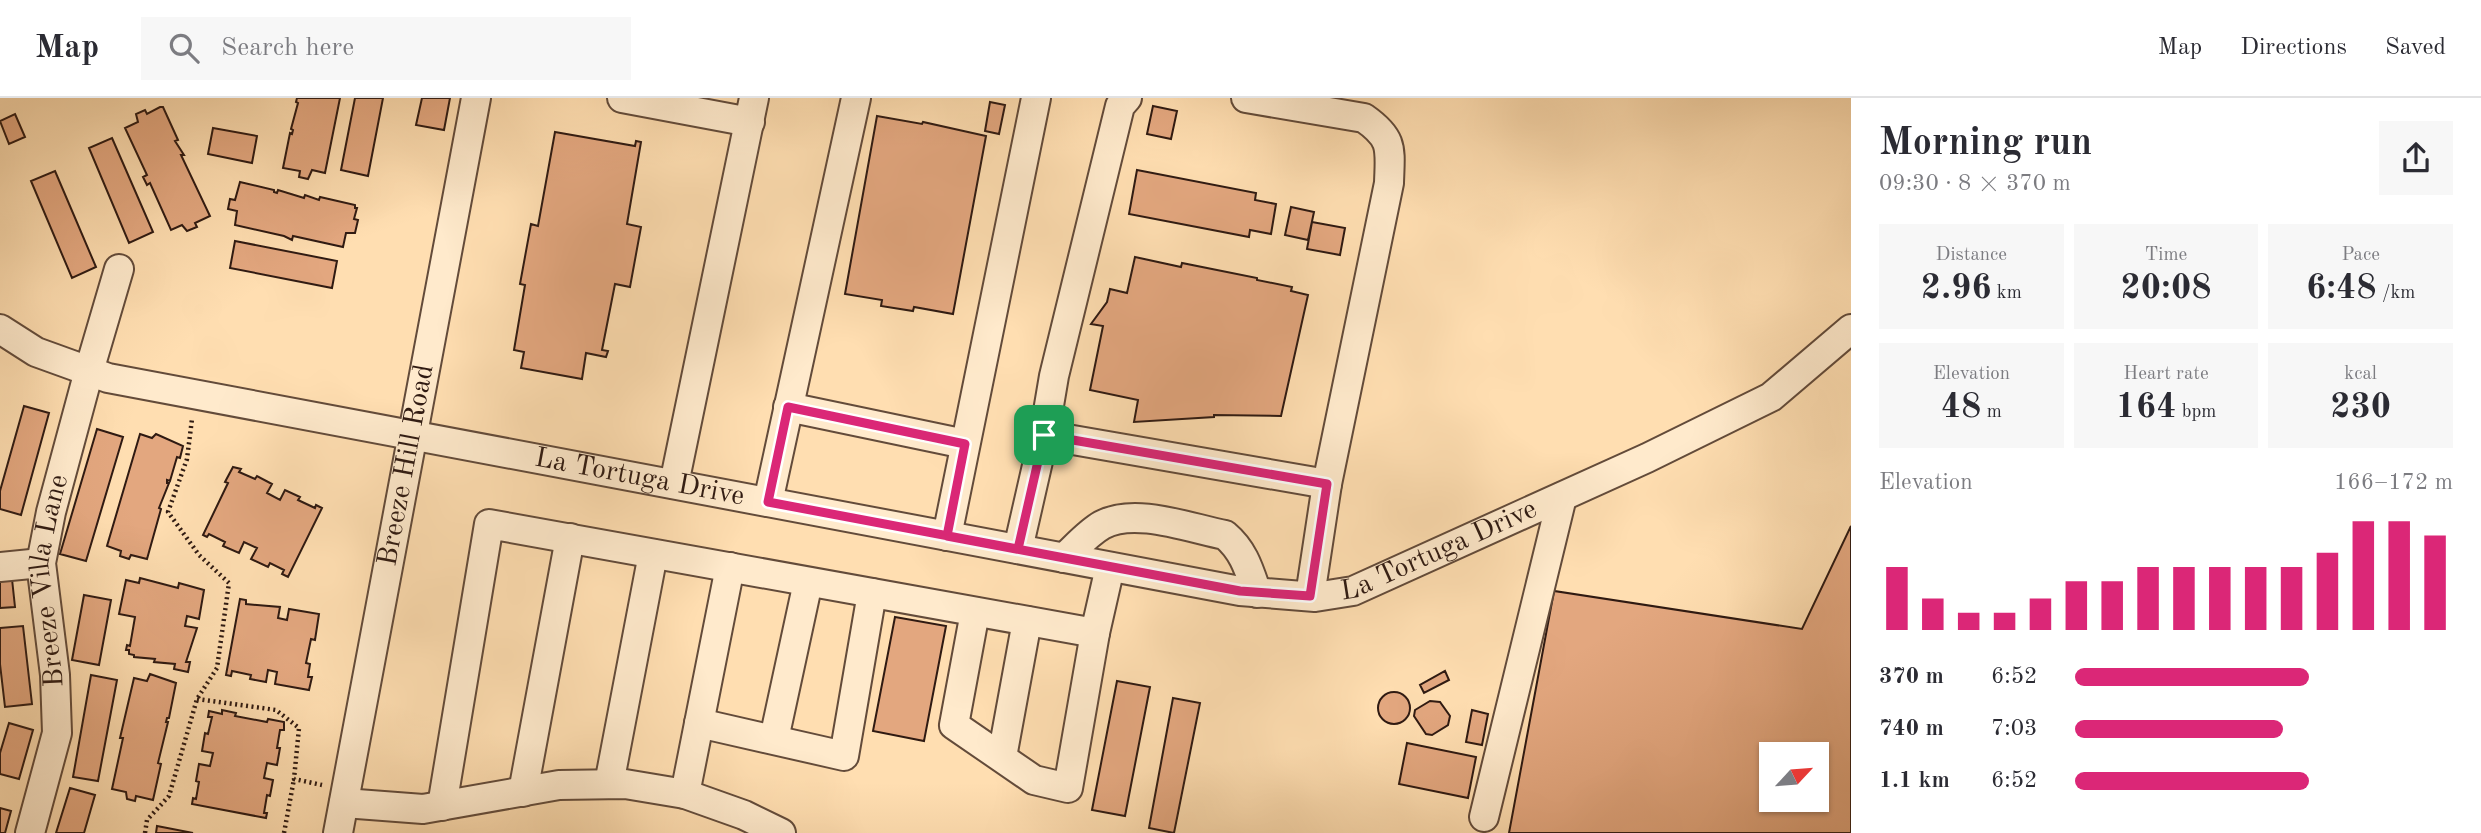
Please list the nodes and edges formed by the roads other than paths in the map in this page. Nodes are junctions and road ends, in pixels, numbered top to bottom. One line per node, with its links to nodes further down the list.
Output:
1 (476, 98): 13 (street, Breeze Hill Road)
2 (622, 98): 7 (street)
3 (856, 98): 12 (street)
4 (1035, 98): 15 (street)
5 (1127, 98): 14 (street)
6 (1246, 98): 17 (street)
7 (752, 110): 16 (street)
8 (119, 269): 11 (street, Breeze Villa Lane)
9 (0, 329): 11 (street, La Tortuga Drive)
10 (1851, 329): 18 (street, La Tortuga Drive)
11 (89, 371): 13 (street, La Tortuga Drive); 25 (street, Breeze Villa Lane)
12 (788, 407): 15 (street); 19 (street)
13 (414, 435): 16 (street, La Tortuga Drive); 42 (street, Breeze Hill Road)
14 (1044, 435): 17 (street); 22 (street)
15 (965, 444): 20 (street)
16 (674, 484): 19 (street, La Tortuga Drive)
17 (1327, 484): 32 (street)
18 (1562, 497): 32 (street, La Tortuga Drive); 44 (street)
19 (768, 502): 20 (street, La Tortuga Drive)
20 (947, 536): 22 (street, La Tortuga Drive)
21 (570, 538): 23 (street); 40 (street); 43 (street)
22 (1018, 549): 24 (street, La Tortuga Drive)
23 (653, 554): 28 (street); 39 (street)
24 (1064, 558): 26 (street, La Tortuga Drive); 31 (street)
25 (41, 563): 27 (street); 45 (street, Breeze Villa Lane)
26 (1110, 566): 31 (street, La Tortuga Drive); 35 (street)
27 (0, 567)
28 (730, 567): 29 (street); 36 (street)
29 (808, 582): 30 (street); 37 (street)
30 (872, 593): 33 (street); 37 (street)
31 (1257, 593): 32 (street, La Tortuga Drive)
32 (1310, 596)
33 (975, 612): 34 (street); 38 (street)
34 (1027, 621): 35 (street); 38 (street)
35 (1095, 633): 38 (street)
36 (699, 723): 37 (street); 41 (street)
37 (774, 739)
38 (1002, 757)
39 (609, 784): 40 (street); 41 (street)
40 (523, 792): 43 (street)
41 (685, 794): 47 (street)
42 (345, 797): 43 (street); 46 (street, Breeze Hill Road)
43 (442, 806)
44 (1484, 817)
45 (30, 833)
46 (338, 833)
47 (780, 833)

